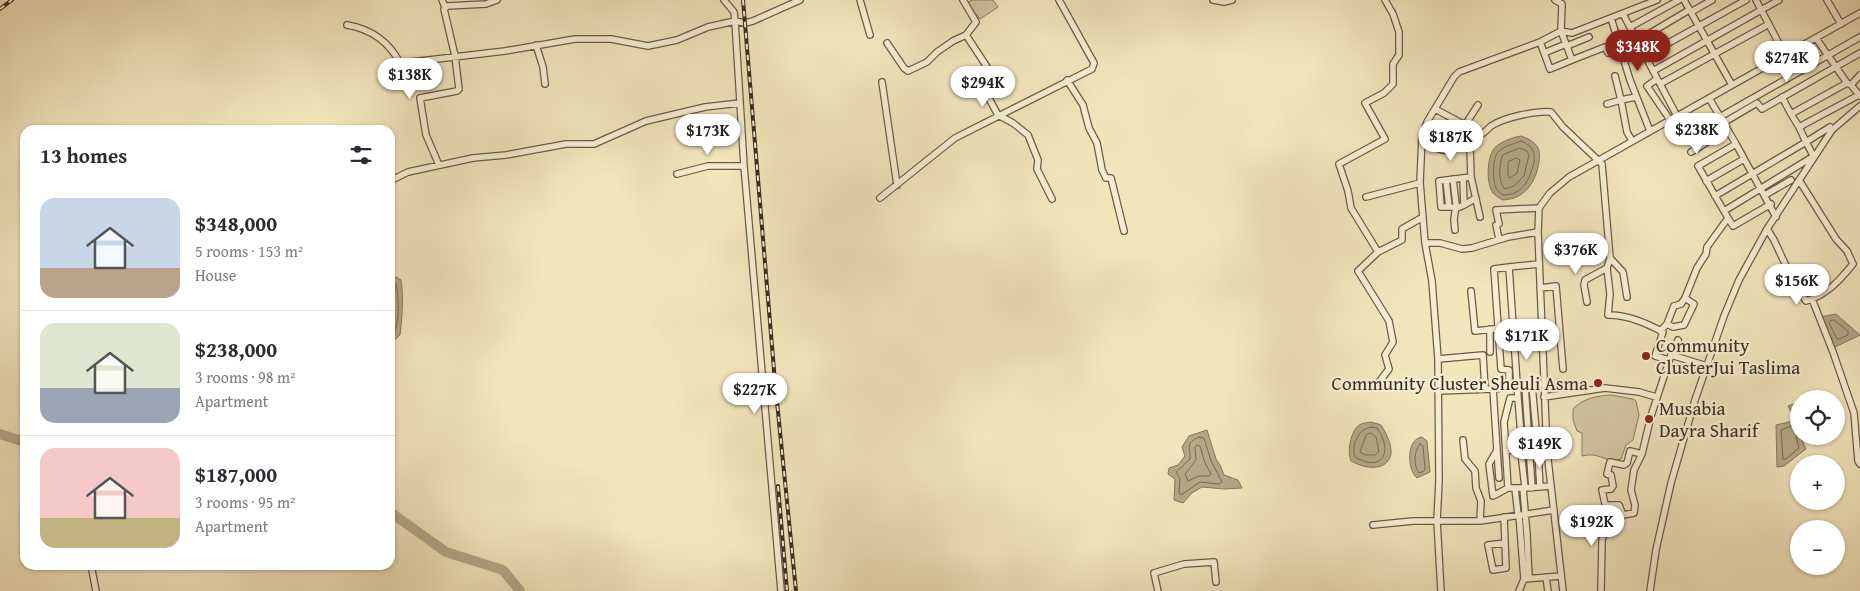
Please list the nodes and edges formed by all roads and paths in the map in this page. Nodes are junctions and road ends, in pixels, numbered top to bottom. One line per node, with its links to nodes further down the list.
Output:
1 (442, 0): 20 (street)
2 (497, 0): 20 (street)
3 (724, 0): 26 (street)
4 (800, 0): 26 (street)
5 (860, 0): 33 (street)
6 (963, 0): 34 (street)
7 (1059, 0): 57 (street)
8 (1213, 0): 9 (street)
9 (1232, 0)
10 (1385, 0): 129 (street)
11 (1555, 0): 32 (street)
12 (1657, 0): 24 (street)
13 (1679, 0): 31 (street)
14 (1684, 0): 22 (street)
15 (1712, 0): 22 (street)
16 (1746, 0): 30 (street)
17 (1756, 0): 21 (street)
18 (1779, 0): 21 (street)
19 (1827, 0): 28 (street)
20 (445, 7): 48 (street)
21 (1762, 10): 27 (street); 39 (street)
22 (1690, 11): 30 (street); 38 (street)
23 (1860, 13): 28 (street)
24 (1622, 14): 25 (street); 31 (street)
25 (1611, 18): 32 (street); 44 (street)
26 (735, 21): 42 (street); 68 (street)
27 (1769, 24): 47 (street); 50 (street)
28 (1841, 24): 37 (street)
29 (347, 25): 48 (street)
30 (1698, 26): 39 (street); 49 (street)
31 (1630, 27): 38 (street)
32 (1562, 31): 40 (street); 43 (street)
33 (870, 35)
34 (966, 35): 41 (street); 74 (street)
35 (1588, 37): 43 (street)
36 (1860, 37): 51 (street)
37 (1816, 38): 47 (street); 51 (street)
38 (1637, 41): 49 (street)
39 (1706, 41): 50 (street); 54 (street)
40 (1540, 42): 45 (street); 72 (street)
41 (887, 43)
42 (536, 45): 48 (street); 60 (street)
43 (1567, 45): 45 (street); 52 (street)
44 (1620, 50): 52 (street); 64 (street)
45 (1544, 53): 52 (street)
46 (1860, 53): 53 (street)
47 (1785, 55): 62 (street)
48 (454, 56): 94 (street)
49 (1645, 56): 54 (street)
50 (1714, 56): 59 (street); 62 (street)
51 (1828, 56): 53 (street); 76 (street)
52 (1572, 60)
53 (1835, 67): 61 (street); 65 (street)
54 (1653, 71): 59 (street)
55 (1860, 75): 61 (street)
56 (1615, 76): 67 (street)
57 (1067, 80): 74 (street); 124 (street)
58 (882, 82): 106 (street)
59 (1659, 82): 75 (street); 78 (street)
60 (545, 84)
61 (1849, 84): 63 (street); 73 (street)
62 (1732, 86): 66 (street)
63 (1859, 95): 81 (street)
64 (1636, 97): 67 (street); 84 (street)
65 (1782, 97): 73 (street); 79 (street)
66 (1709, 98): 75 (street); 76 (street)
67 (1621, 100): 69 (street); 87 (street)
68 (740, 102): 94 (street); 95 (street)
69 (1607, 104)
70 (1478, 105): 80 (street)
71 (1860, 106): 83 (street)
72 (1435, 109): 77 (street); 105 (street)
73 (1791, 114): 81 (street)
74 (998, 115): 106 (street); 113 (street)
75 (1678, 116): 78 (street)
76 (1719, 116): 79 (street); 86 (street)
77 (1452, 120): 80 (street); 80 (street)
78 (1670, 120): 84 (street)
79 (1723, 123): 82 (street)
80 (1465, 125): 85 (street)
81 (1799, 128): 88 (street)
82 (1727, 130): 89 (street); 90 (street)
83 (1832, 130): 88 (street); 91 (street)
84 (1650, 131): 87 (street)
85 (1479, 133): 93 (street); 98 (street)
86 (1684, 138)
87 (1632, 141): 93 (street)
88 (1806, 142): 91 (street); 96 (street)
89 (1736, 144): 92 (street); 104 (street)
90 (1691, 152)
91 (1814, 156): 103 (street); 107 (street)
92 (1744, 159): 96 (street); 104 (street)
93 (1598, 160): 117 (street); 130 (street)
94 (439, 165): 99 (street)
95 (744, 166): 97 (street); 192 (street)
96 (1752, 173): 107 (street); 108 (street)
97 (676, 174)
98 (1471, 177): 100 (street); 112 (street)
99 (395, 178)
100 (1463, 178): 101 (street); 115 (street)
101 (1450, 179): 116 (street); 116 (street)
102 (1791, 180): 109 (street)
103 (1799, 180): 121 (street); 138 (street)
104 (1706, 181): 108 (street)
105 (1420, 183): 110 (street); 119 (street)
106 (897, 185): 111 (street)
107 (1761, 188): 109 (street); 118 (street)
108 (1715, 196): 118 (street)
109 (1765, 196): 114 (street)
110 (1366, 197)
111 (880, 198)
112 (1476, 198): 115 (street); 120 (street)
113 (1052, 199)
114 (1771, 204): 121 (street); 122 (street)
115 (1464, 205): 116 (street)
116 (1453, 207): 125 (street)
117 (1538, 208): 126 (street); 127 (street)
118 (1724, 211): 122 (street)
119 (1423, 217): 128 (street); 129 (street)
120 (1480, 217)
121 (1776, 217): 123 (street)
122 (1728, 218): 137 (street)
123 (1767, 229): 138 (street); 150 (street)
124 (1124, 230)
125 (1455, 230)
126 (1538, 232): 127 (street); 131 (street)
127 (1499, 240): 128 (street)
128 (1425, 243): 149 (street)
129 (1378, 252): 154 (street)
130 (1610, 258): 133 (street); 136 (street)
131 (1540, 264): 132 (street); 134 (street)
132 (1509, 268): 142 (street); 143 (street)
133 (1607, 268): 139 (street); 145 (street)
134 (1540, 288): 140 (street); 151 (street)
135 (1471, 292): 144 (street)
136 (1627, 297)
137 (1685, 298): 141 (street); 141 (street)
138 (1812, 299): 164 (street)
139 (1587, 302)
140 (1541, 324): 142 (street); 152 (street)
141 (1667, 324): 145 (street)
142 (1514, 326): 143 (street); 155 (street)
143 (1498, 328): 144 (street); 156 (street)
144 (1490, 329): 147 (street)
145 (1660, 331): 148 (street)
146 (1678, 340): 148 (street)
147 (1490, 352)
148 (1670, 357): 150 (street); 161 (street)
149 (1438, 359): 157 (street); 159 (street)
150 (1707, 366): 199 (street)
151 (1563, 368)
152 (1544, 383): 153 (street); 160 (street)
153 (1532, 385): 155 (street); 168 (street)
154 (1376, 386)
155 (1522, 387): 156 (street); 162 (street); 166 (street)
156 (1509, 388): 158 (street)
157 (1485, 389): 158 (street); 159 (street)
158 (1493, 389): 165 (street)
159 (1439, 391): 183 (street)
160 (1544, 396): 161 (street); 172 (street)
161 (1656, 397): 169 (street)
162 (1518, 398): 166 (street); 167 (street)
163 (1463, 440): 182 (street)
164 (1858, 446): 170 (street)
165 (1497, 450): 171 (street); 174 (street)
166 (1525, 450): 167 (street); 168 (street); 176 (street)
167 (1506, 451): 174 (street)
168 (1538, 452): 173 (street)
169 (1642, 454): 177 (street); 177 (street)
170 (1860, 464)
171 (1499, 478)
172 (1551, 486): 173 (street); 178 (street)
173 (1540, 487): 176 (street)
174 (1508, 488): 175 (street)
175 (1516, 488): 176 (street); 180 (street)
176 (1527, 488): 179 (street)
177 (1608, 505): 198 (street)
178 (1554, 510): 179 (street); 187 (street)
179 (1526, 514): 180 (street); 189 (street)
180 (1518, 515): 181 (street); 189 (street)
181 (1504, 517): 182 (street); 185 (street)
182 (1480, 520): 183 (street)
183 (1437, 521): 184 (street); 194 (street)
184 (1373, 525)
185 (1505, 544): 185 (street)
186 (92, 570): 191 (street)
187 (1561, 576): 188 (street); 197 (street)
188 (1546, 577): 189 (street); 196 (street)
189 (1526, 578): 195 (street)
190 (1216, 582): 193 (street)
191 (96, 591)
192 (781, 591)
193 (1158, 591)
194 (1440, 591)
195 (1519, 591)
196 (1548, 591)
197 (1563, 591)
198 (1601, 591)
199 (1650, 591)

